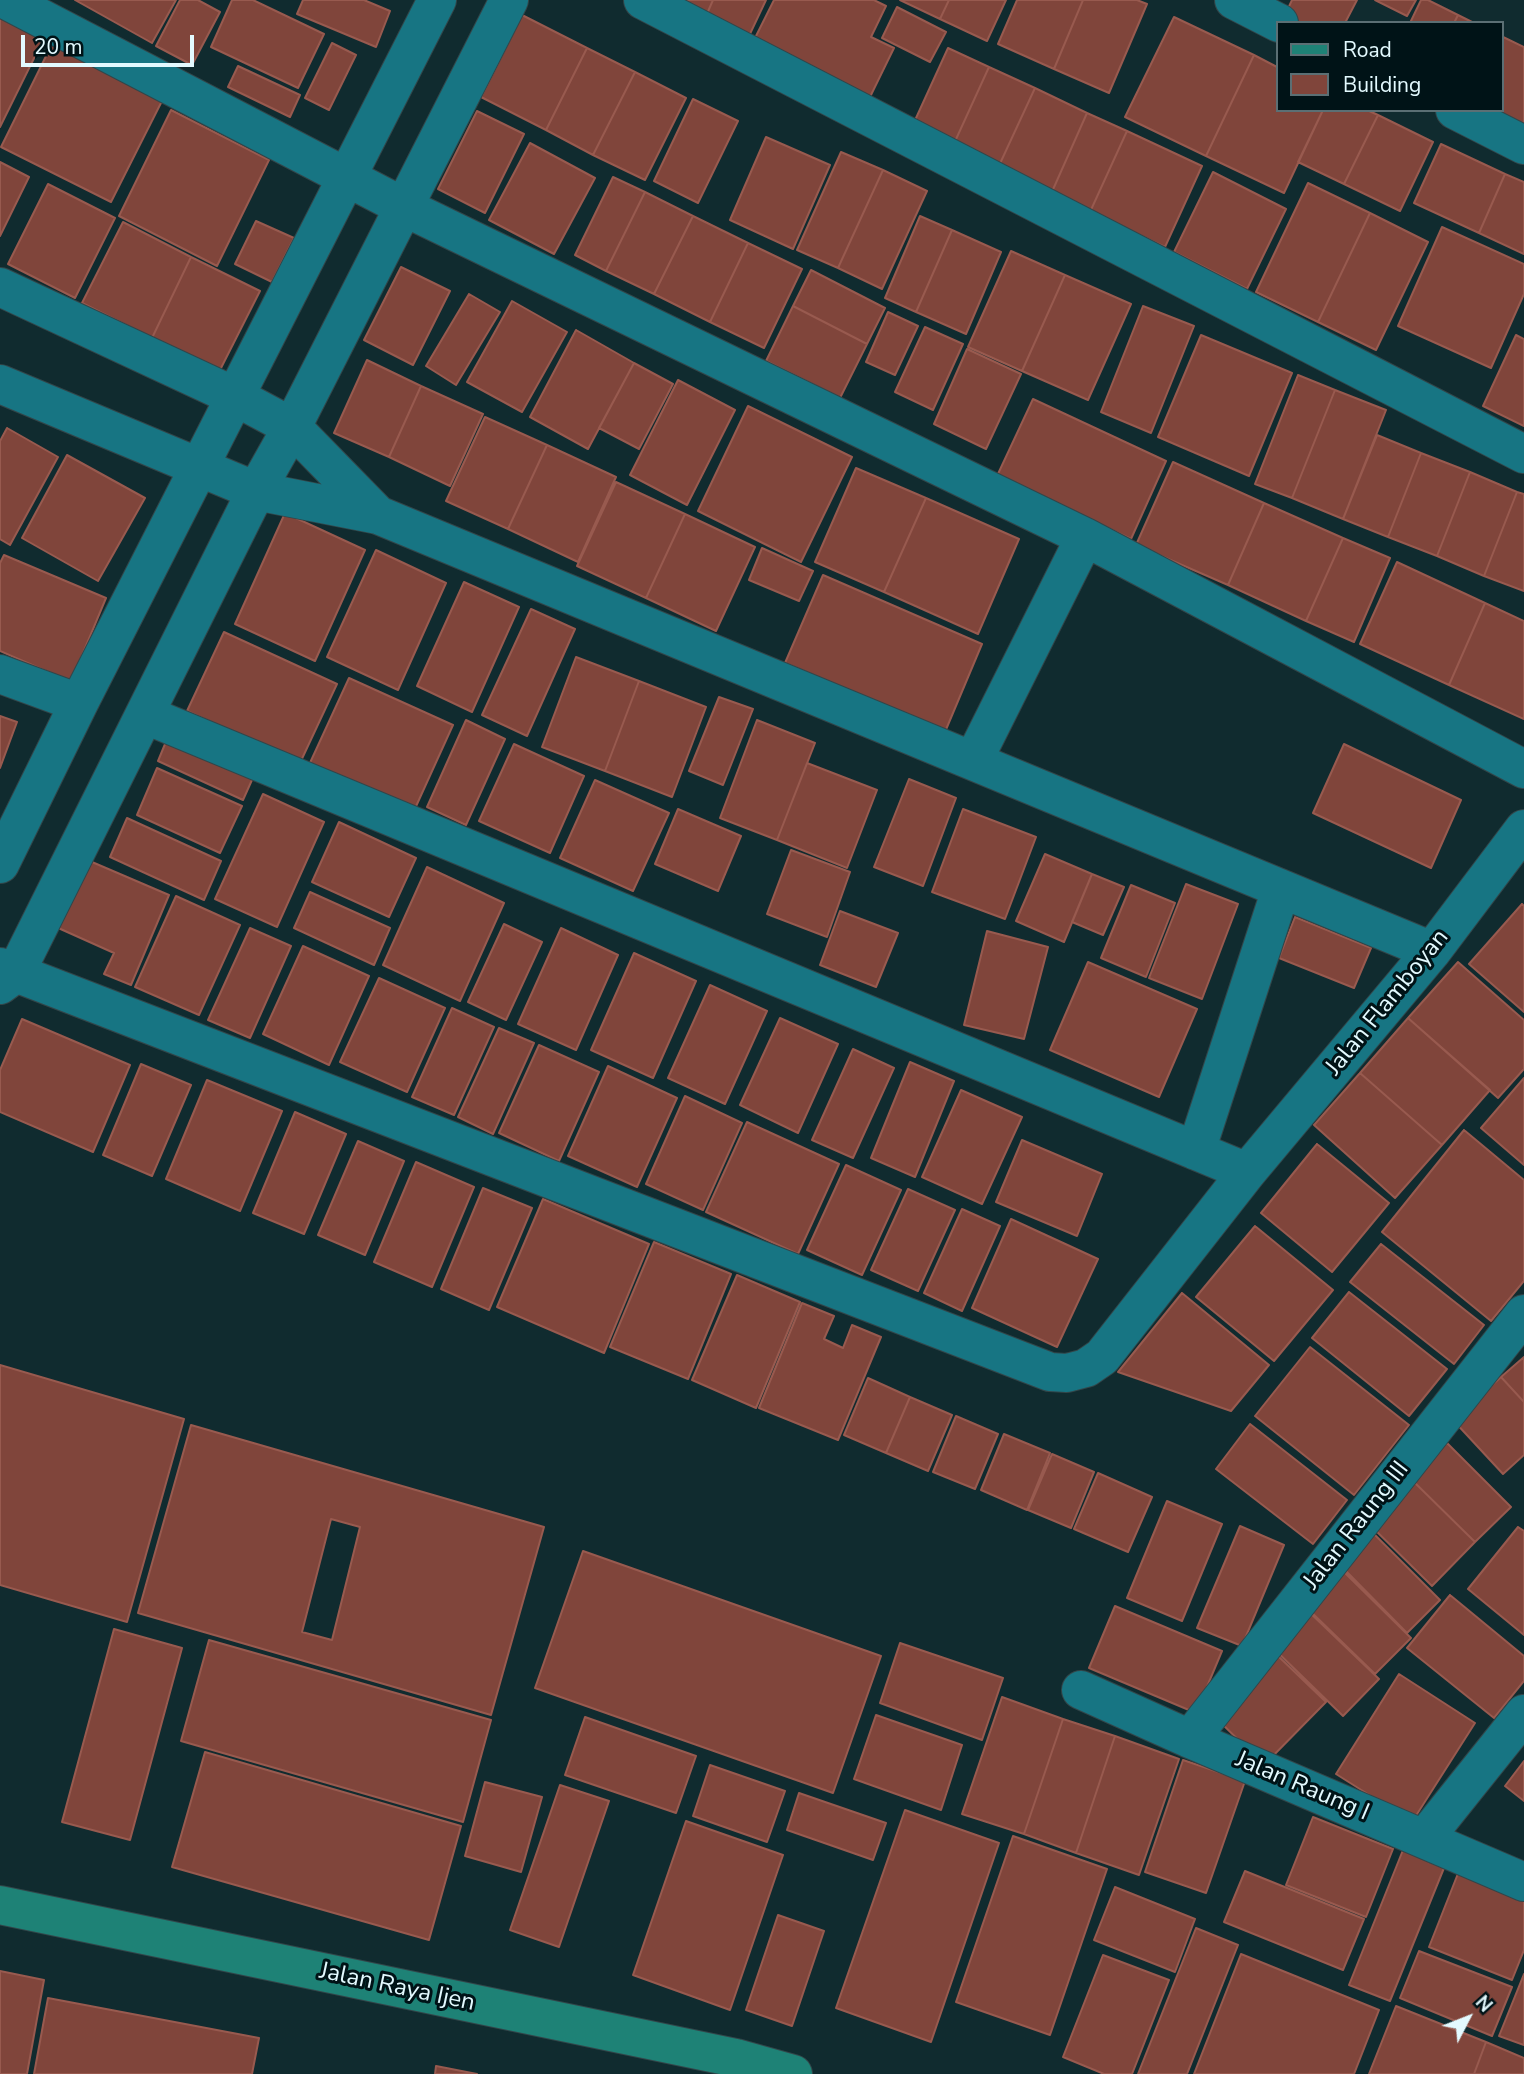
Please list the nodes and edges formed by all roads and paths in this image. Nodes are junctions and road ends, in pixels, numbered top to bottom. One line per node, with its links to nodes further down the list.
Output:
1 (6, 0): 9 (street)
2 (437, 0): 9 (street)
3 (509, 0): 10 (street)
4 (643, 0): 15 (street)
5 (1234, 0): 6 (street)
6 (1276, 21)
7 (1459, 112): 8 (street)
8 (1524, 145)
9 (347, 177): 10 (street); 13 (street)
10 (404, 207): 14 (street); 19 (street)
11 (0, 287): 13 (street)
12 (0, 384): 16 (street)
13 (234, 396): 14 (street); 16 (street)
14 (292, 426): 17 (street); 18 (street)
15 (1524, 454)
16 (199, 467): 17 (street); 21 (street)
17 (256, 491): 18 (street); 22 (street)
18 (378, 514): 23 (street)
19 (1085, 537): 23 (street); 24 (street)
20 (0, 674): 21 (street)
21 (79, 703): 26 (street)
22 (146, 715): 29 (street); 30 (street)
23 (973, 761): 27 (street)
24 (1524, 769)
25 (1524, 829): 28 (street, Jalan Flamboyan)
26 (0, 864)
27 (1281, 889): 28 (street); 30 (street)
28 (1432, 951): 31 (street, Jalan Flamboyan)
29 (5, 975): 31 (street, Jalan Flamboyan)
30 (1196, 1151): 31 (street)
31 (1247, 1172)
32 (1524, 1314): 35 (street, Jalan Raung III)
33 (1081, 1690): 35 (street, Jalan Raung I)
34 (1524, 1714): 36 (street)
35 (1190, 1739): 36 (street, Jalan Raung I)
36 (1424, 1839): 37 (street, Jalan Raung I)
37 (1524, 1882)
38 (0, 1905): 39 (street, Jalan Raya Ijen)
39 (734, 2066): 40 (street, Jalan Raya Ijen)
40 (793, 2074)

